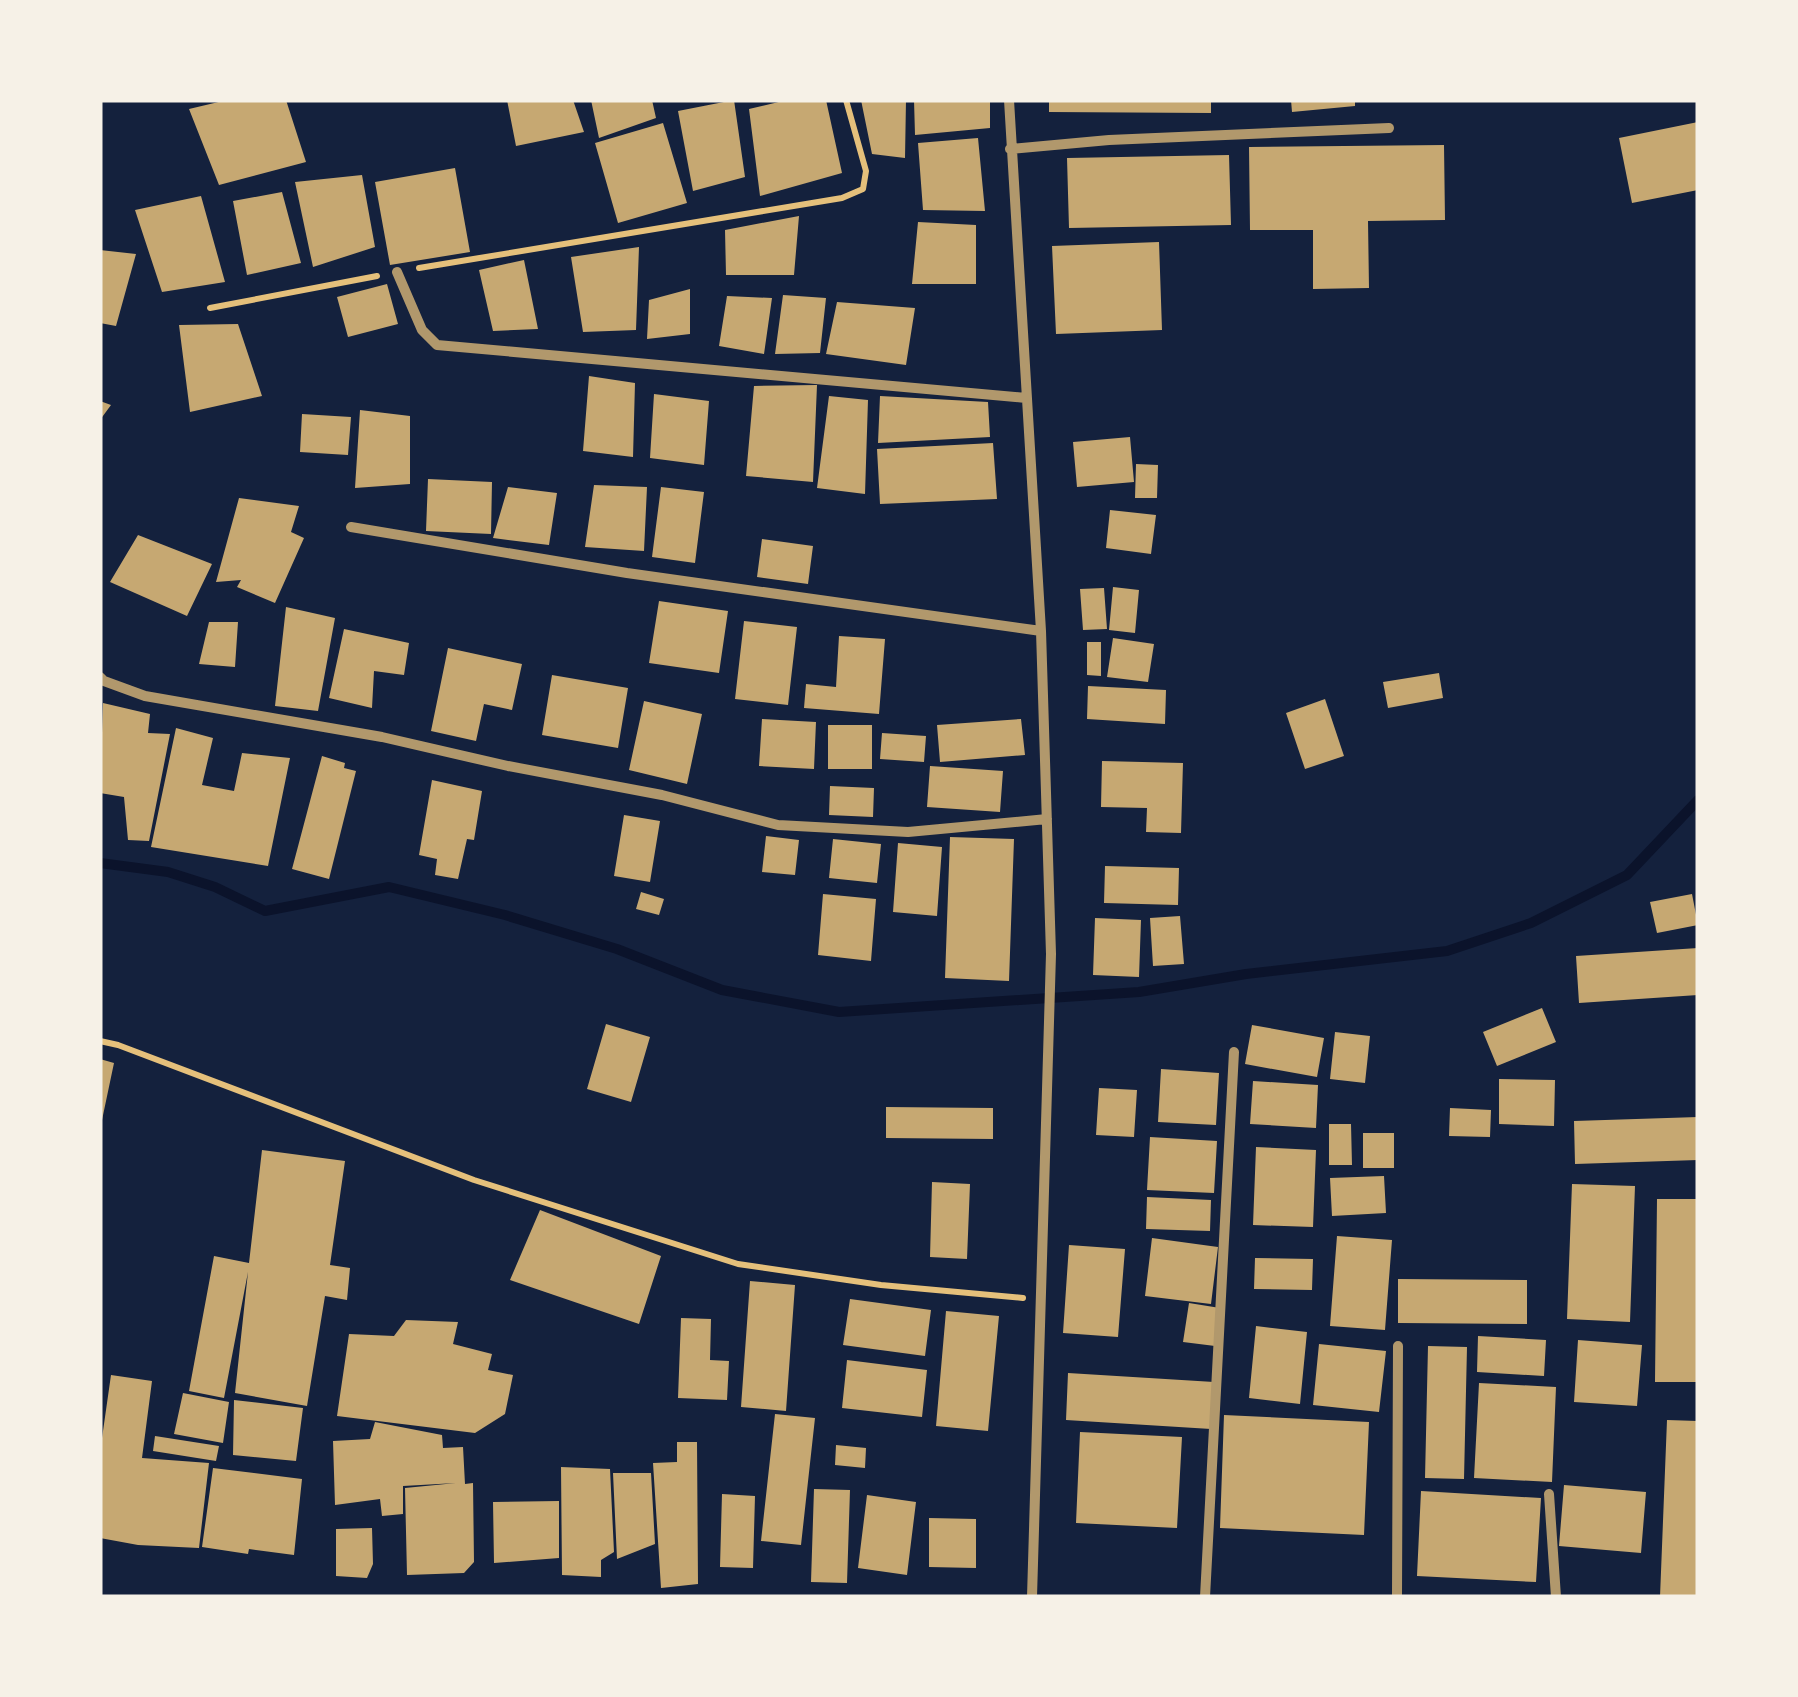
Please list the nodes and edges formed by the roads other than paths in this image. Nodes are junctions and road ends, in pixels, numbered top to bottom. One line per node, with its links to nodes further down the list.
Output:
1 (1009, 100): 3 (street)
2 (1389, 128): 3 (street)
3 (1010, 149): 5 (street)
4 (397, 272): 5 (street)
5 (1026, 398): 7 (street)
6 (351, 527): 7 (street)
7 (1041, 632): 9 (street)
8 (100, 677): 9 (street)
9 (1047, 819): 13 (street)
10 (1234, 1052): 14 (street)
11 (1398, 1346): 15 (street)
12 (1549, 1494): 16 (street)
13 (1032, 1597)
14 (1205, 1597)
15 (1397, 1597)
16 (1556, 1597)

